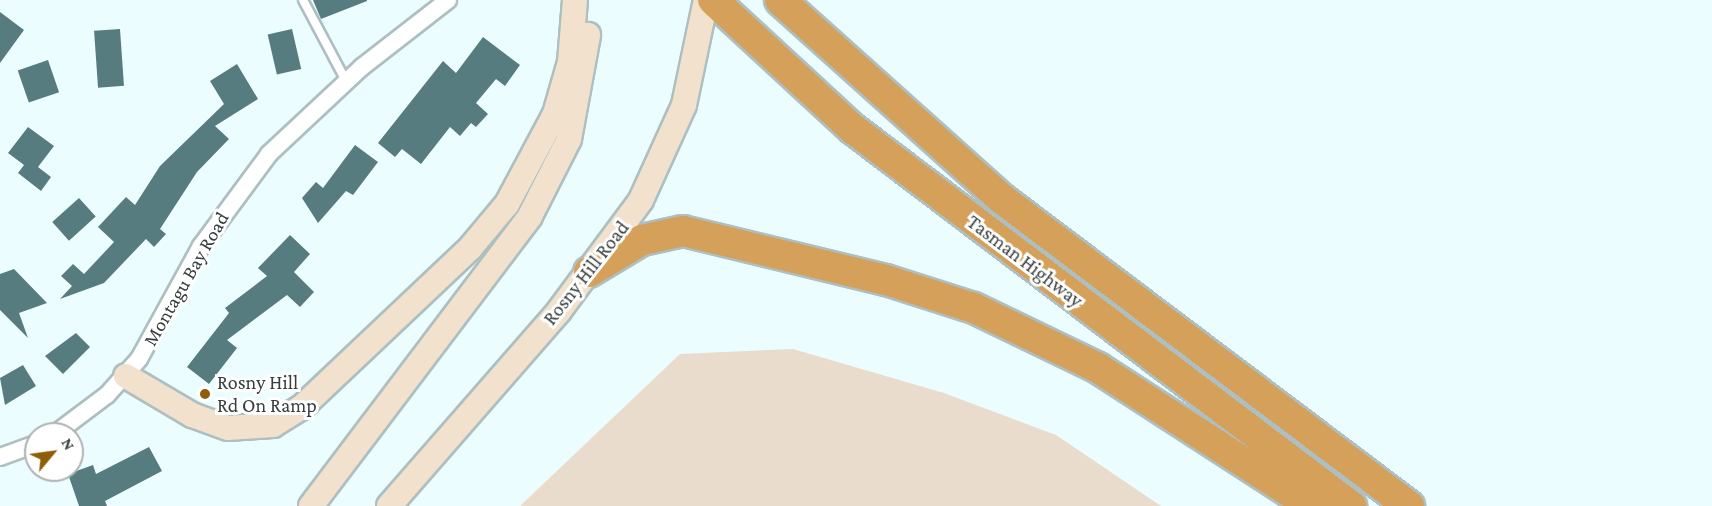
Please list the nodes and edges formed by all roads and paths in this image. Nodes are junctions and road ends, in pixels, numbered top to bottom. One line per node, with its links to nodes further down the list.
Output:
1 (303, 0): 8 (lane)
2 (448, 0): 8 (street, Montagu Bay Road)
3 (575, 0): 10 (main road)
4 (587, 0): 14 (main road)
5 (706, 0): 9 (main road, Rosny Hill Road)
6 (713, 0): 17 (highway, Tasman Highway)
7 (780, 0): 18 (highway, Tasman Highway)
8 (346, 81): 10 (street, Montagu Bay Road)
9 (589, 272): 15 (main road, Rosny Hill Road); 16 (highway)
10 (126, 376): 11 (street, Montagu Bay Road)
11 (70, 422)
12 (24, 449): 13 (street)
13 (0, 458)
14 (311, 506)
15 (390, 506)
16 (1311, 506)
17 (1351, 506)
18 (1409, 506)

